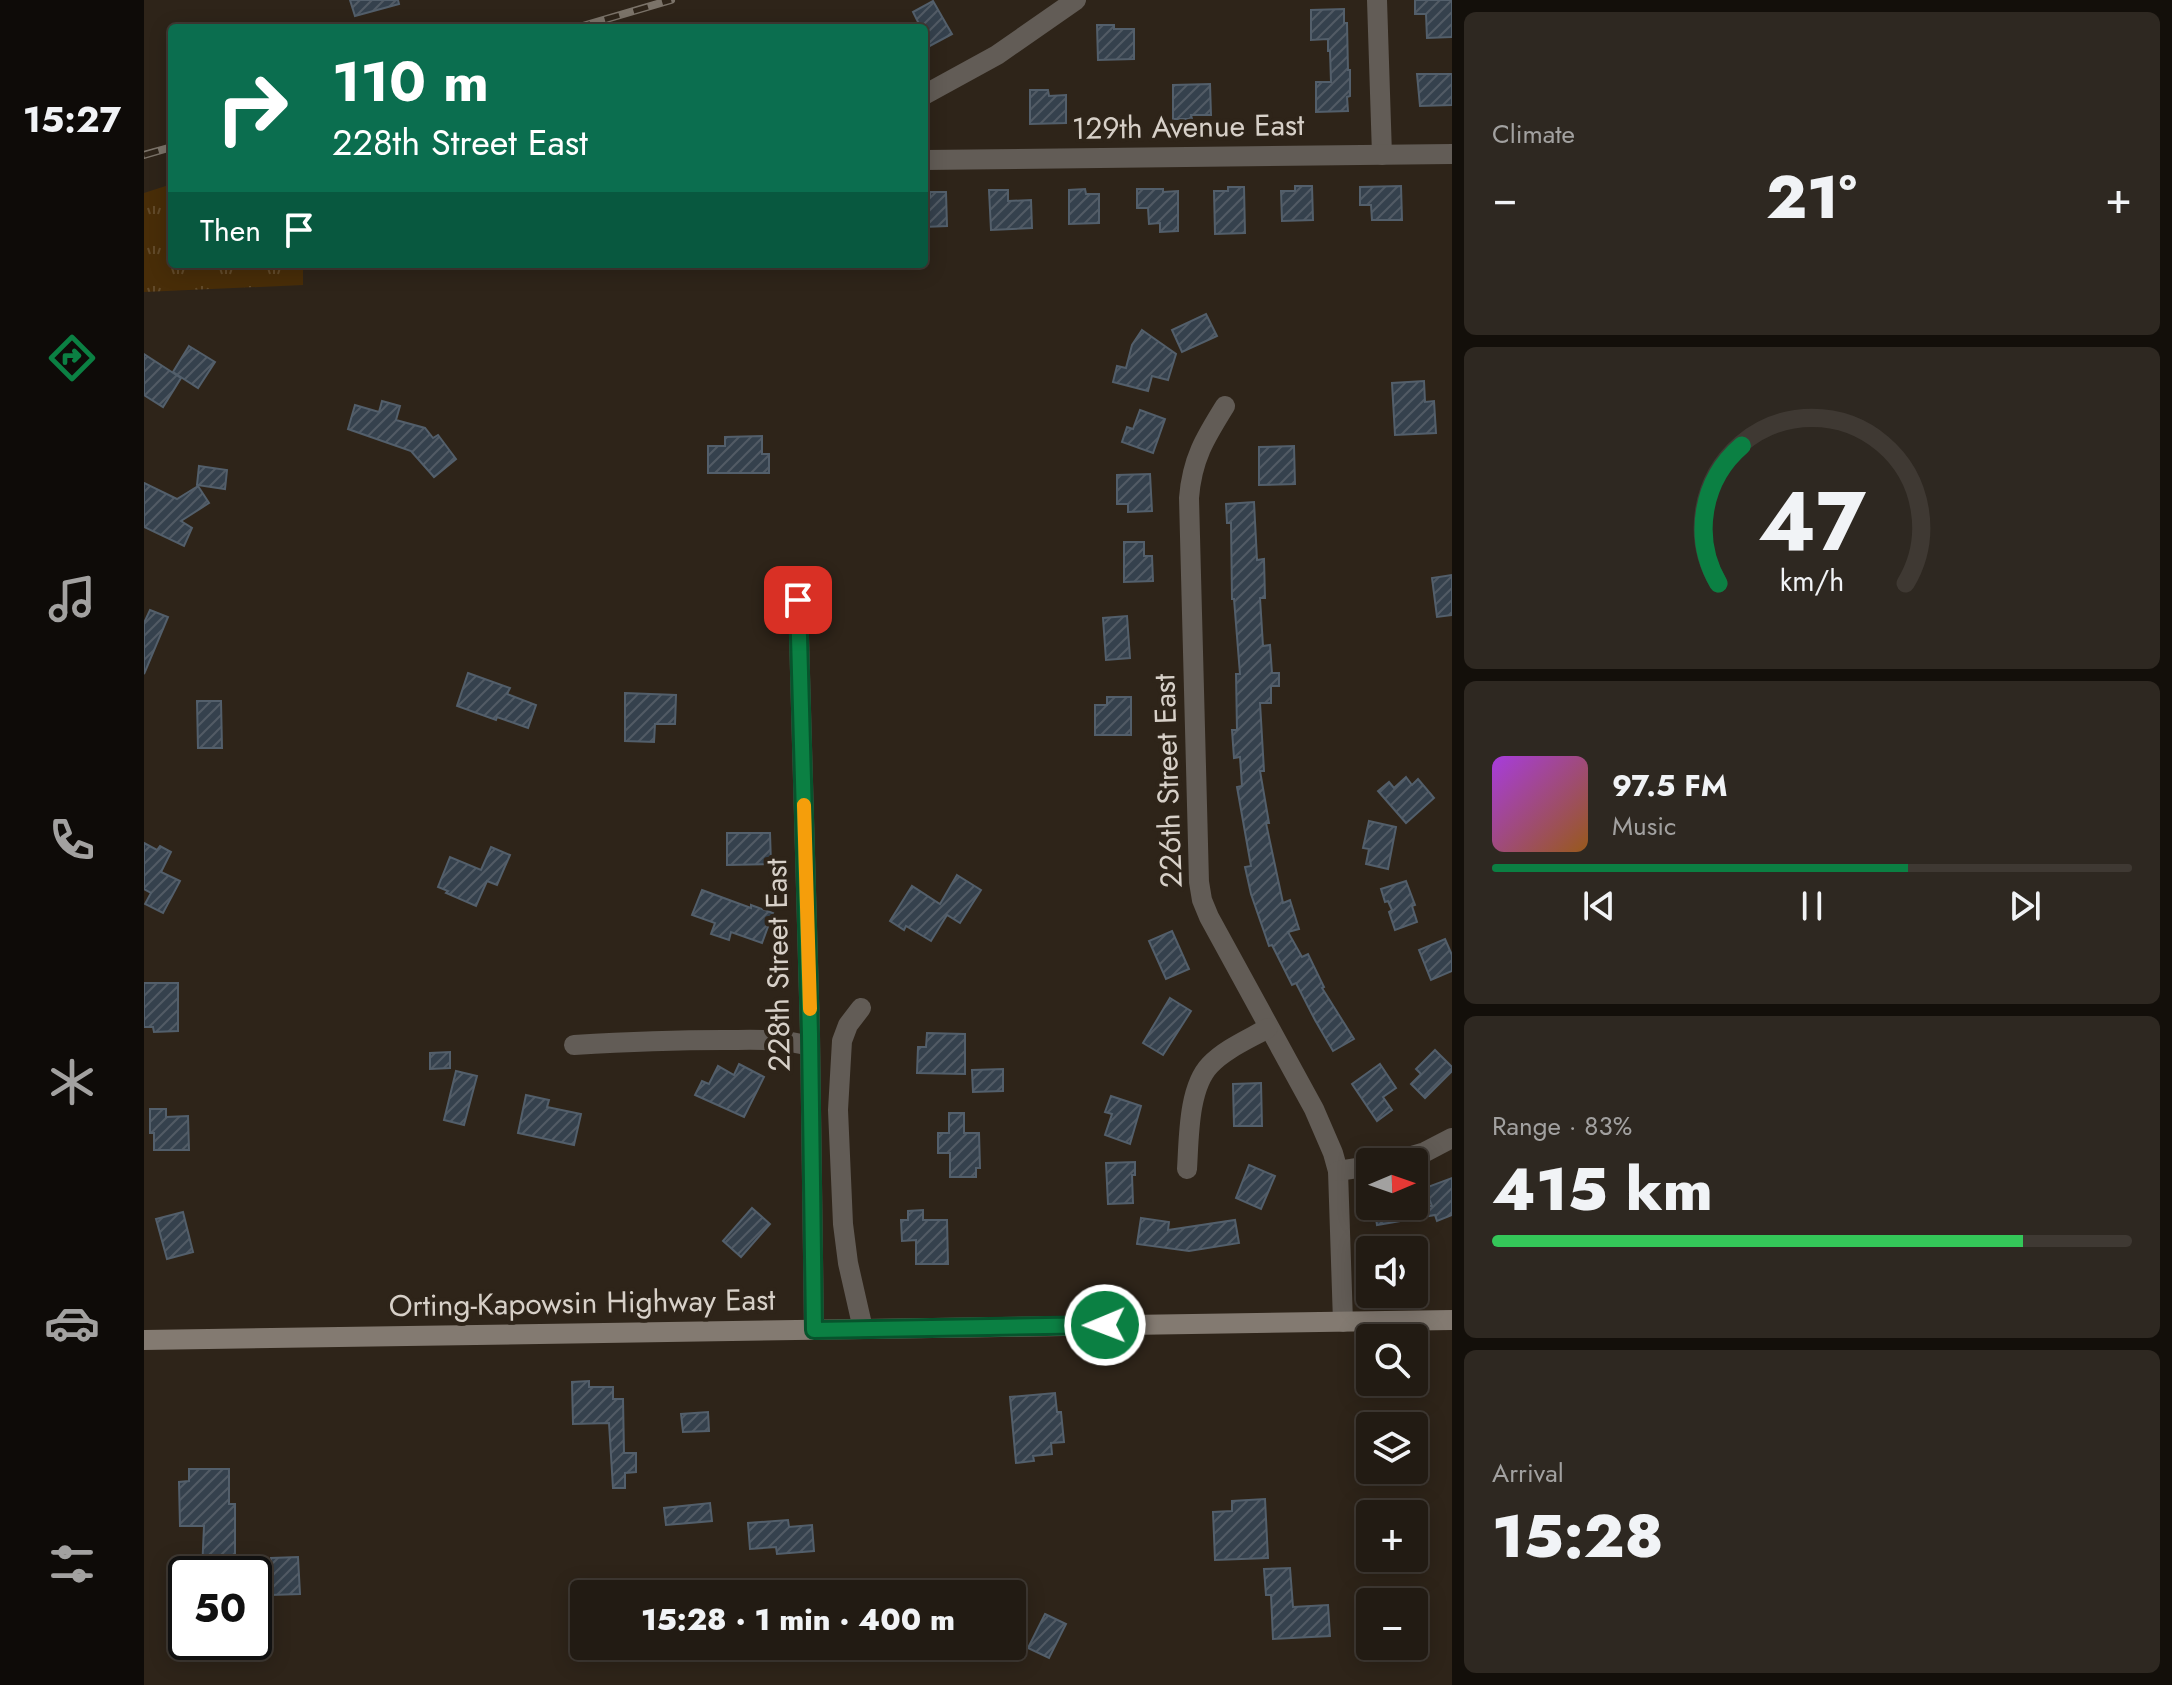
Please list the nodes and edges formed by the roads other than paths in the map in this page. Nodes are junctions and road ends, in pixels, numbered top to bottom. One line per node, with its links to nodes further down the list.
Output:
1 (1076, 0): 3 (street)
2 (1377, 0): 5 (street)
3 (928, 93)
4 (1452, 154): 5 (street, 129th Avenue East)
5 (1382, 155): 6 (street, 129th Avenue East)
6 (928, 160)
7 (1225, 406): 10 (street, 226th Street East)
8 (798, 600): 12 (street, 228th Street East)
9 (861, 1008): 20 (street)
10 (1268, 1028): 16 (street); 17 (street, 226th Street East)
11 (574, 1045): 12 (street)
12 (809, 1046): 21 (street, 228th Street East)
13 (1452, 1138): 14 (street)
14 (1428, 1150)
15 (1356, 1168): 17 (street)
16 (1187, 1169)
17 (1338, 1171): 19 (street, 226th Street East)
18 (1452, 1320): 19 (main road, Orting-Kapowsin Highway East)
19 (1343, 1322): 20 (main road, Orting-Kapowsin Highway East)
20 (863, 1329): 21 (main road, Orting-Kapowsin Highway East)
21 (814, 1330): 22 (main road, Orting-Kapowsin Highway East)
22 (144, 1340)

